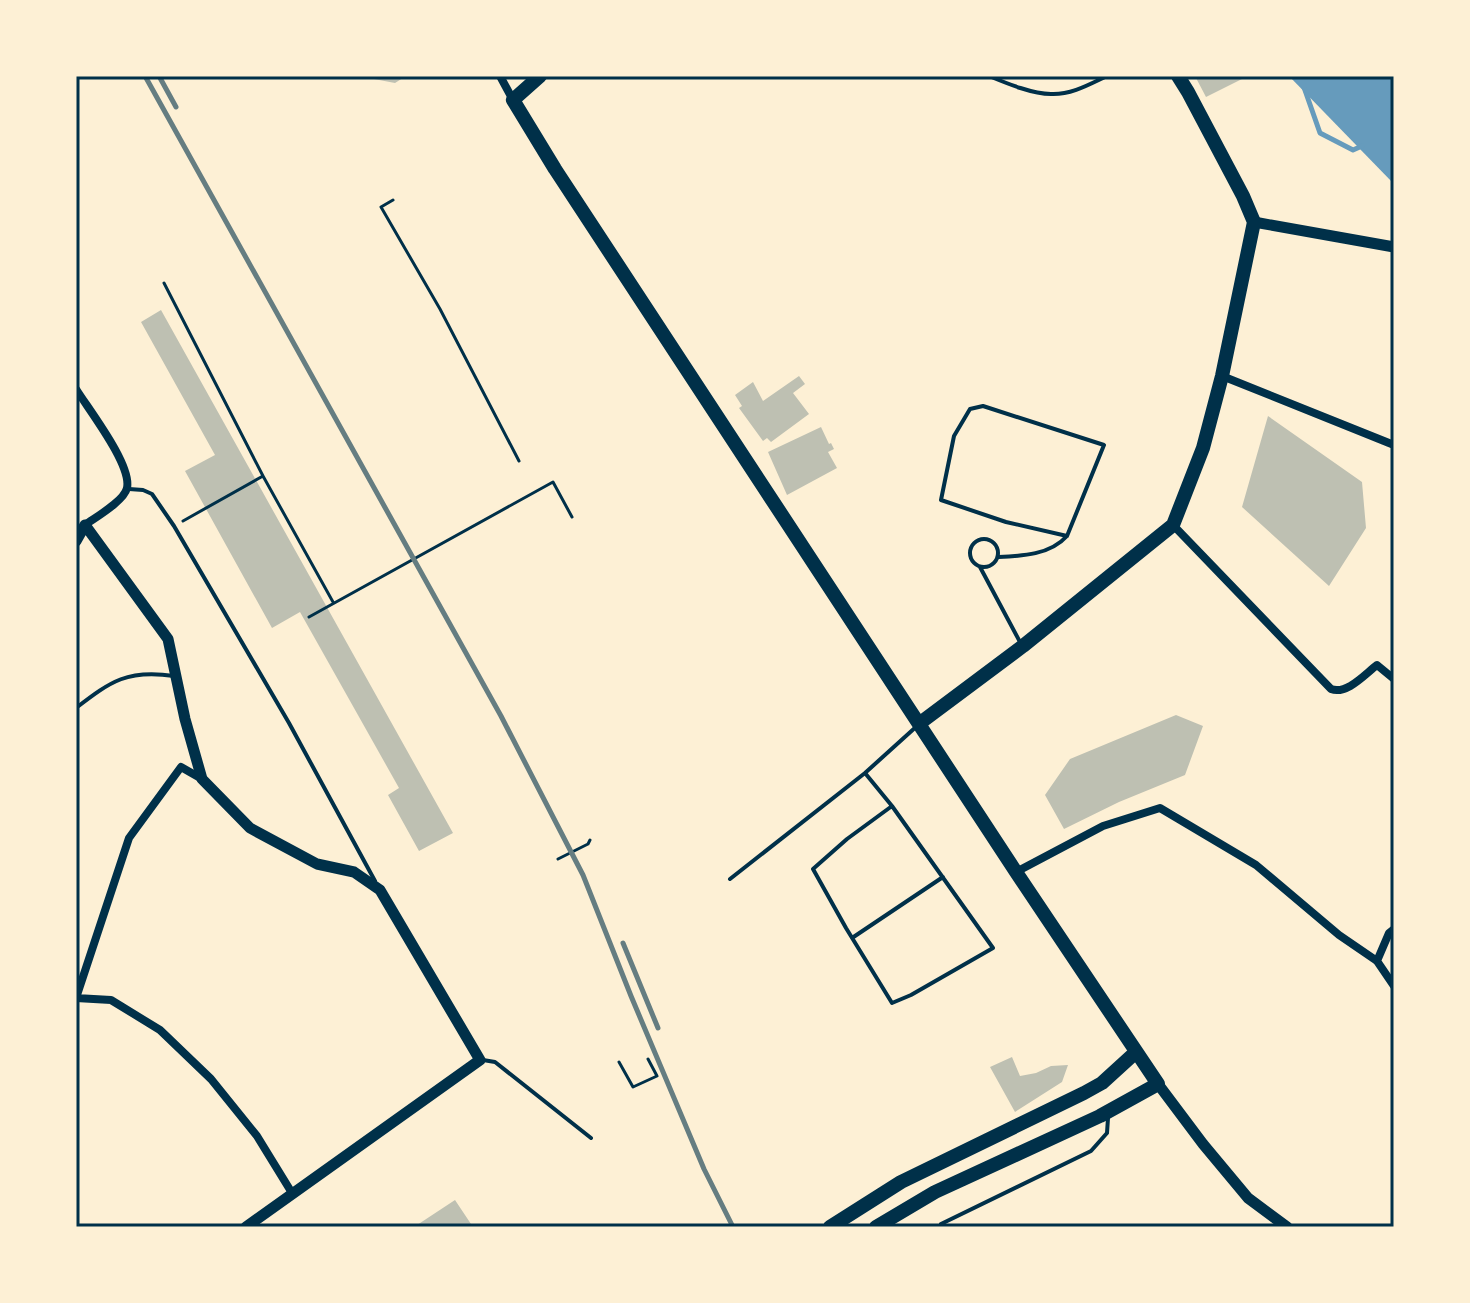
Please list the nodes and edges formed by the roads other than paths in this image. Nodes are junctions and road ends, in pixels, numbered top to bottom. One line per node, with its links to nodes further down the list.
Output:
1 (500, 76): 6 (street)
2 (540, 76): 6 (main road)
3 (989, 76): 4 (lane)
4 (1107, 76)
5 (1178, 76): 7 (main road)
6 (513, 100): 23 (main road)
7 (1254, 222): 8 (street); 9 (main road)
8 (1394, 247)
9 (1222, 376): 11 (street); 13 (main road)
10 (76, 389): 12 (street)
11 (1394, 445)
12 (127, 489): 14 (street); 30 (lane)
13 (1173, 525): 19 (main road); 21 (street)
14 (80, 526): 16 (street); 20 (street)
15 (1067, 536): 15 (lane); 17 (lane)
16 (76, 541)
17 (998, 557): 18 (lane); 18 (lane)
18 (980, 567): 19 (lane)
19 (1023, 646): 23 (main road)
20 (176, 677): 22 (lane); 25 (street)
21 (1394, 679)
22 (76, 708)
23 (920, 723): 24 (lane); 27 (main road)
24 (865, 773): 26 (lane); 29 (lane)
25 (202, 779): 30 (street); 35 (street)
26 (892, 806): 28 (lane); 32 (lane)
27 (1016, 872): 33 (street); 36 (main road)
28 (943, 877): 32 (lane); 32 (lane)
29 (730, 879)
30 (380, 890): 37 (street)
31 (1394, 929): 33 (street)
32 (852, 938)
33 (1377, 961): 34 (street)
34 (1394, 986)
35 (76, 998): 41 (street)
36 (1136, 1052): 38 (main road); 43 (main road)
37 (480, 1060): 40 (lane); 41 (street)
38 (1158, 1084): 39 (main road); 46 (street)
39 (1104, 1114): 44 (main road); 45 (lane)
40 (591, 1138)
41 (292, 1193): 42 (street)
42 (246, 1227)
43 (830, 1227)
44 (876, 1227)
45 (943, 1227)
46 (1287, 1227)

